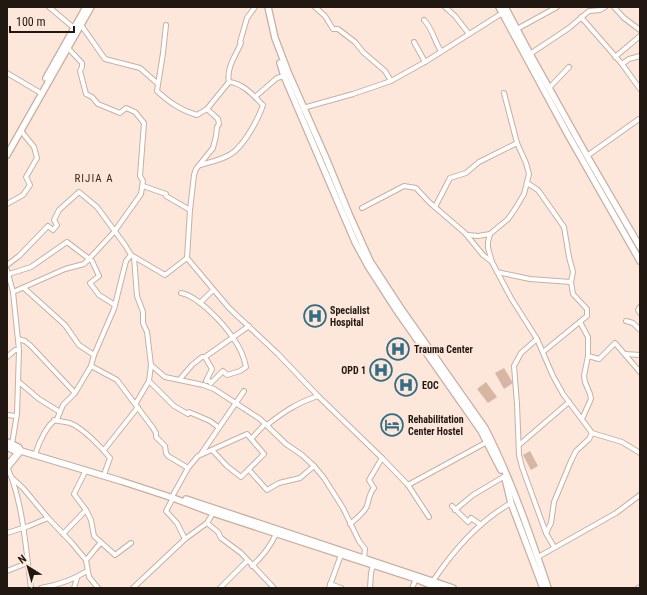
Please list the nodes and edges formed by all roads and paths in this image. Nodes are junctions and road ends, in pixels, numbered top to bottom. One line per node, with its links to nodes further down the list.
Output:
1 (49, 7): 17 (street)
2 (86, 7): 17 (main road)
3 (91, 7): 15 (main road)
4 (255, 7): 34 (street)
5 (264, 7): 32 (main road)
6 (268, 7): 42 (main road)
7 (315, 7): 33 (street)
8 (445, 7): 20 (street)
9 (556, 7): 18 (street)
10 (605, 7): 13 (street)
11 (614, 7): 19 (street)
12 (504, 9): 18 (main road); 20 (street); 63 (main road)
13 (581, 17): 25 (street); 27 (street)
14 (424, 20): 24 (street)
15 (81, 25): 23 (main road); 35 (street)
16 (166, 25): 35 (street)
17 (74, 28): 38 (main road)
18 (517, 29): 25 (main road)
19 (640, 30)
20 (469, 34): 24 (street)
21 (640, 36): 27 (street)
22 (414, 42): 28 (street)
23 (68, 48): 44 (main road); 51 (street)
24 (441, 51): 28 (street)
25 (530, 54): 48 (main road)
26 (640, 56): 29 (street)
27 (616, 58): 29 (street)
28 (425, 62): 33 (street)
29 (622, 64): 37 (street)
30 (569, 68): 36 (street)
31 (8, 75): 38 (street)
32 (284, 76): 40 (street); 42 (main road)
33 (391, 81): 42 (street)
34 (229, 82): 40 (street); 41 (street)
35 (157, 84): 41 (street)
36 (551, 86)
37 (640, 89)
38 (38, 92): 46 (main road)
39 (504, 93): 45 (street)
40 (255, 97): 49 (street)
41 (207, 109): 49 (street)
42 (301, 109): 115 (main road); 154 (main road)
43 (639, 119): 48 (street)
44 (21, 131): 47 (main road); 52 (street)
45 (517, 144): 50 (street); 53 (street)
46 (7, 147)
47 (7, 155)
48 (587, 156): 59 (main road)
49 (200, 165): 55 (street)
50 (527, 183): 57 (street); 68 (street)
51 (143, 186): 55 (street); 56 (street)
52 (7, 204)
53 (435, 207): 54 (street); 58 (street)
54 (362, 208)
55 (190, 210): 61 (street)
56 (114, 232): 60 (street); 62 (street); 65 (street)
57 (490, 234): 58 (street); 64 (street)
58 (468, 235): 64 (street)
59 (639, 244)
60 (132, 256): 61 (street); 74 (street); 92 (street)
61 (187, 258): 70 (street)
62 (89, 259): 66 (street); 69 (street); 74 (street)
63 (640, 261)
64 (492, 262): 67 (street)
65 (7, 265)
66 (8, 272): 71 (street)
67 (497, 272): 68 (street); 83 (street)
68 (571, 282): 78 (street)
69 (24, 288): 71 (street); 87 (street)
70 (213, 290): 73 (street); 79 (street)
71 (13, 292): 82 (street)
72 (181, 293): 73 (street)
73 (200, 304): 81 (street)
74 (115, 305): 87 (street)
75 (640, 307): 76 (street)
76 (640, 313)
77 (626, 321): 80 (street)
78 (580, 322): 85 (street); 89 (street)
79 (249, 326): 81 (street); 102 (street)
80 (640, 330)
81 (233, 338): 91 (street); 96 (street)
82 (18, 339): 84 (street); 100 (street)
83 (537, 339): 85 (street); 117 (street)
84 (19, 350): 90 (street); 98 (street)
85 (543, 352): 103 (street)
86 (626, 354): 88 (street); 89 (street); 94 (street)
87 (94, 355): 93 (street)
88 (640, 355)
89 (588, 356): 109 (street)
90 (7, 357)
91 (204, 357): 95 (street); 96 (street)
92 (151, 365): 95 (street); 97 (street)
93 (91, 366): 100 (street); 105 (street)
94 (640, 372)
95 (180, 379): 99 (street)
96 (207, 380): 99 (street)
97 (149, 381): 105 (street); 112 (street)
98 (19, 382): 106 (street); 108 (street)
99 (204, 385): 104 (street)
100 (75, 392): 106 (street)
101 (244, 392): 104 (street)
102 (318, 396): 111 (street); 124 (street)
103 (569, 402): 109 (street); 117 (street)
104 (235, 404): 111 (street); 112 (street)
105 (137, 405): 119 (street); 127 (street)
106 (60, 412): 110 (street)
107 (7, 415): 108 (street)
108 (16, 416): 116 (street)
109 (582, 419): 113 (street)
110 (54, 420): 119 (street); 121 (street)
111 (266, 424): 114 (street); 125 (street)
112 (218, 427): 123 (street)
113 (592, 433): 122 (street); 146 (street)
114 (252, 438): 120 (street); 129 (street)
115 (486, 442): 131 (main road); 133 (street)
116 (9, 444): 118 (main road)
117 (519, 445): 146 (street)
118 (18, 450): 121 (main road); 126 (street); 128 (main road)
119 (104, 450): 130 (street)
120 (212, 450): 123 (street); 129 (street)
121 (36, 452): 130 (main road)
122 (640, 453)
123 (201, 454): 127 (street)
124 (382, 458): 133 (street); 142 (street)
125 (314, 466): 129 (street); 142 (street)
126 (7, 468): 132 (street)
127 (188, 468): 135 (street)
128 (86, 470): 135 (main road); 137 (street)
129 (249, 470)
130 (105, 472): 135 (main road)
131 (505, 476): 136 (main road); 143 (street)
132 (12, 478): 140 (street); 144 (street)
133 (408, 485): 139 (street)
134 (640, 495): 152 (street)
135 (173, 497): 138 (main road); 149 (street); 155 (main road)
136 (511, 503): 143 (street); 179 (main road)
137 (86, 510): 147 (street); 150 (street)
138 (213, 513): 141 (street); 148 (main road)
139 (429, 516)
140 (48, 518): 144 (street); 147 (street)
141 (207, 523): 149 (street); 157 (street)
142 (350, 524): 155 (street)
143 (481, 525): 165 (street)
144 (23, 528): 145 (street); 158 (street)
145 (7, 533)
146 (546, 533): 152 (street)
147 (63, 534): 156 (street)
148 (276, 534): 153 (main road); 160 (street)
149 (185, 539): 171 (street)
150 (101, 543): 151 (street); 156 (street)
151 (131, 543)
152 (554, 547): 154 (street)
153 (341, 555): 159 (main road); 166 (street)
154 (538, 557): 180 (main road)
155 (364, 558): 165 (main road)
156 (86, 560): 161 (street)
157 (247, 561): 160 (street); 172 (street)
158 (27, 563): 162 (street); 167 (street)
159 (373, 565): 164 (main road); 175 (street)
160 (252, 566): 173 (street)
161 (87, 570): 163 (street); 170 (street)
162 (7, 571)
163 (77, 578): 168 (street); 169 (street)
164 (416, 579): 176 (street); 177 (main road)
165 (433, 581): 178 (main road)
166 (330, 586): 174 (street)
167 (31, 588)
168 (41, 588)
169 (74, 588)
170 (98, 588)
171 (133, 588)
172 (220, 588)
173 (274, 588)
174 (341, 588)
175 (370, 588)
176 (412, 588)
177 (438, 588)
178 (453, 588)
179 (543, 588)
180 (548, 588)

